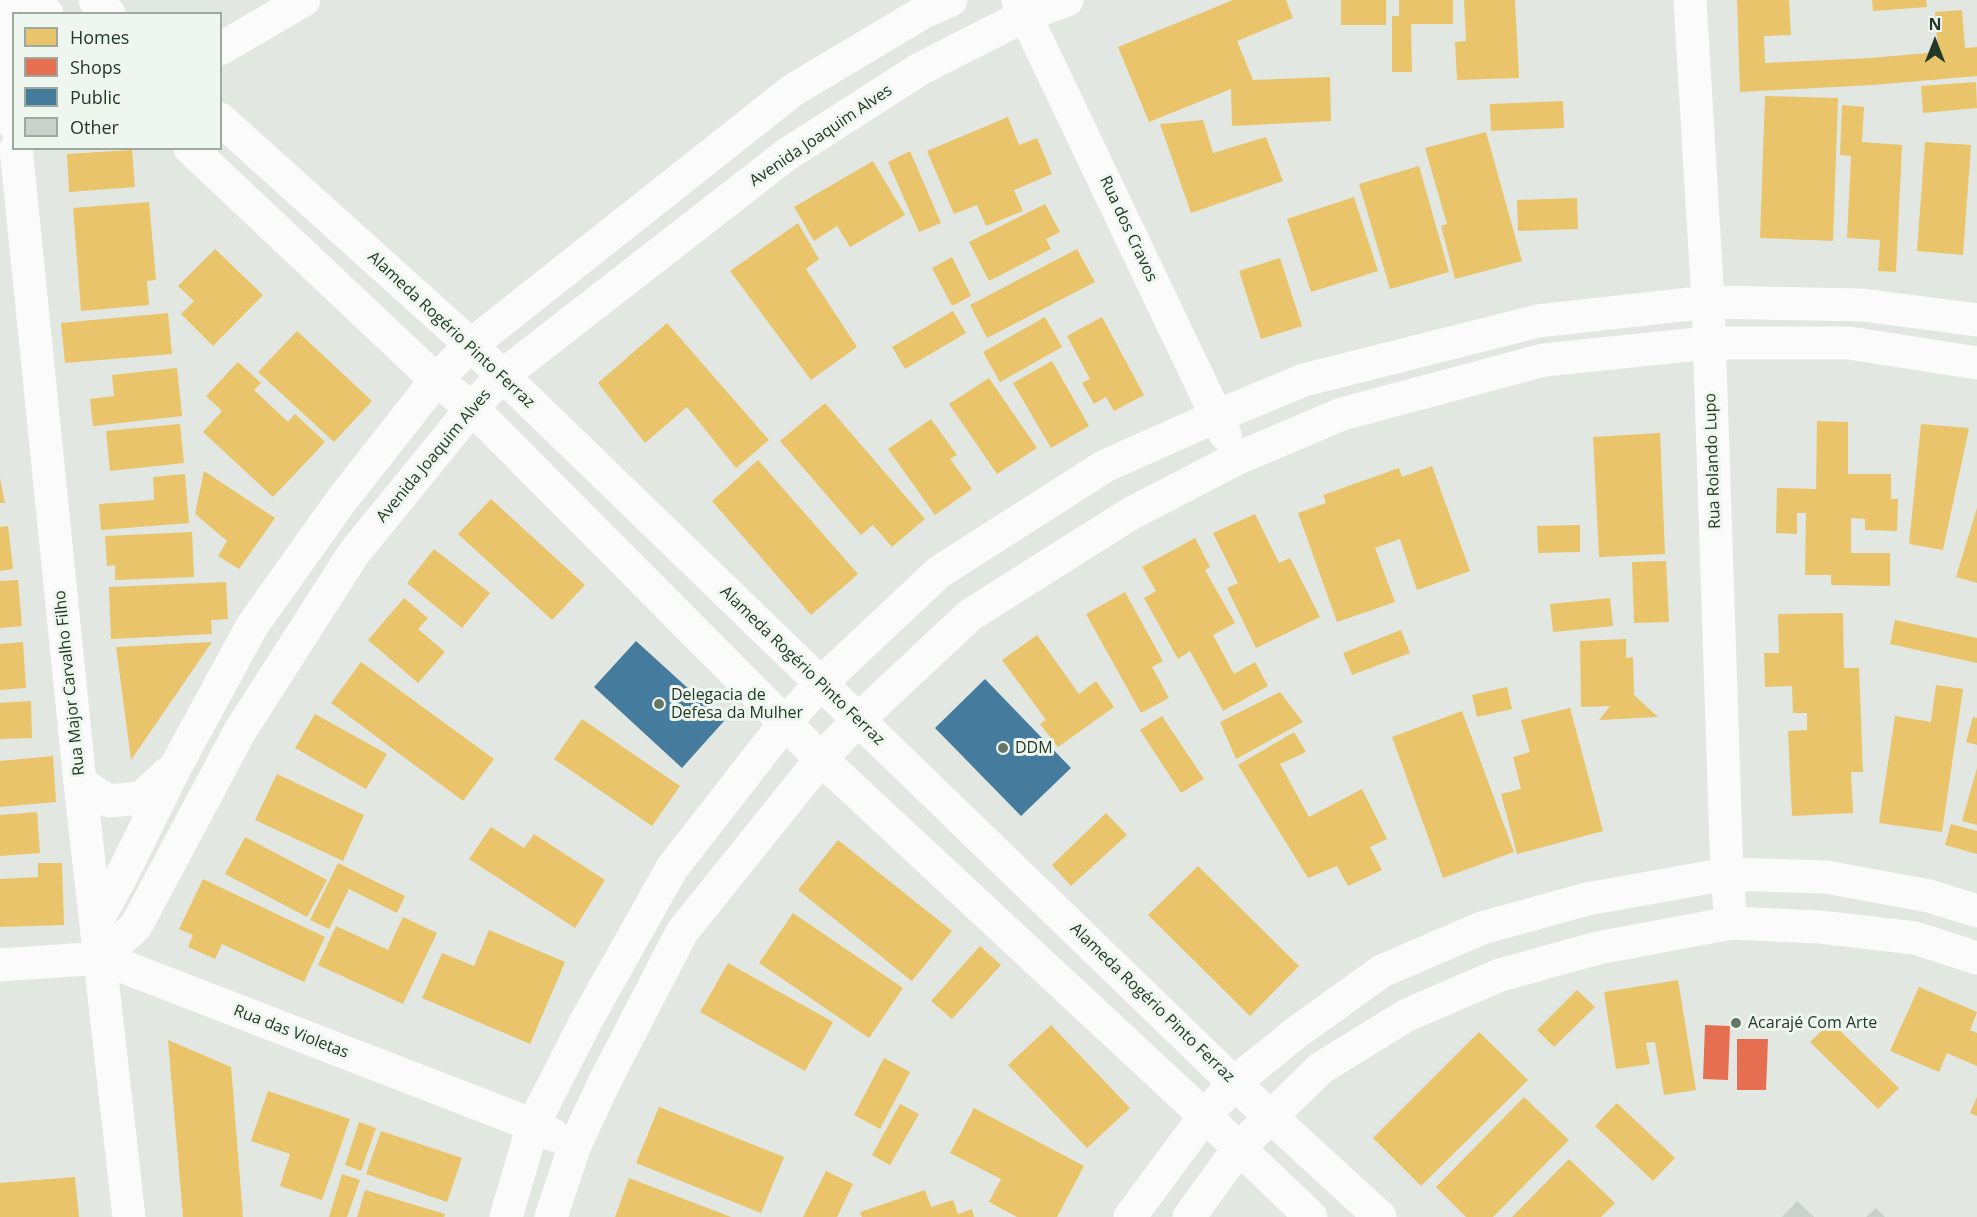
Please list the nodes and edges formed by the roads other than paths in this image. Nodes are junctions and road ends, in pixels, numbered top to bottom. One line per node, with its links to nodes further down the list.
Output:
1 (3, 0): 12 (street)
2 (33, 0): 9 (street)
3 (95, 0): 10 (street)
4 (304, 0): 11 (street)
5 (1067, 0): 8 (street, Avenida Joaquim Alves)
6 (1690, 0): 16 (street, Rua Rolando Lupo)
7 (929, 4): 19 (street)
8 (1022, 7): 21 (street, Avenida Joaquim Alves); 24 (street, Rua dos Cravos)
9 (45, 12)
10 (107, 12)
11 (222, 48)
12 (12, 101)
13 (222, 121): 19 (street, Alameda Rogério Pinto Ferraz)
14 (16, 150): 31 (street, Rua Major Carvalho Filho)
15 (192, 150): 22 (street)
16 (1708, 302): 17 (street); 18 (street, Rua Rolando Lupo); 24 (street)
17 (1977, 320)
18 (1708, 343): 20 (street); 25 (street); 32 (street, Rua Rolando Lupo)
19 (471, 345): 21 (street, Alameda Rogério Pinto Ferraz); 22 (street)
20 (1977, 363)
21 (502, 376): 23 (street, Avenida Joaquim Alves); 26 (street, Alameda Rogério Pinto Ferraz)
22 (436, 380): 23 (street); 30 (street)
23 (472, 408): 28 (street); 36 (street, Avenida Joaquim Alves)
24 (1217, 416): 25 (street, Rua dos Cravos); 26 (street)
25 (1236, 459): 27 (street)
26 (820, 684): 27 (street, Alameda Rogério Pinto Ferraz); 28 (street)
27 (859, 719): 29 (street); 39 (street, Alameda Rogério Pinto Ferraz)
28 (785, 723): 29 (street); 42 (street)
29 (821, 759): 40 (street); 43 (street)
30 (176, 766): 31 (street); 34 (street)
31 (80, 783): 34 (street, Rua Major Carvalho Filho)
32 (1727, 874): 33 (street); 35 (street, Rua Rolando Lupo); 39 (street)
33 (1977, 911)
34 (96, 922): 36 (street, Rua Major Carvalho Filho)
35 (1731, 923): 37 (street); 41 (street)
36 (101, 958): 38 (street, Rua das Violetas); 42 (street, Rua das Violetas); 45 (street, Rua Major Carvalho Filho)
37 (1977, 958)
38 (0, 965)
39 (1234, 1083): 40 (street); 41 (street, Alameda Rogério Pinto Ferraz)
40 (1204, 1117): 44 (street); 48 (street)
41 (1271, 1117): 44 (street); 51 (street, Alameda Rogério Pinto Ferraz)
42 (533, 1125): 43 (street, Rua das Violetas); 46 (street)
43 (574, 1146): 47 (street)
44 (1239, 1148): 49 (street); 50 (street)
45 (129, 1217)
46 (506, 1217)
47 (551, 1217)
48 (1130, 1217)
49 (1189, 1217)
50 (1311, 1217)
51 (1380, 1217)

